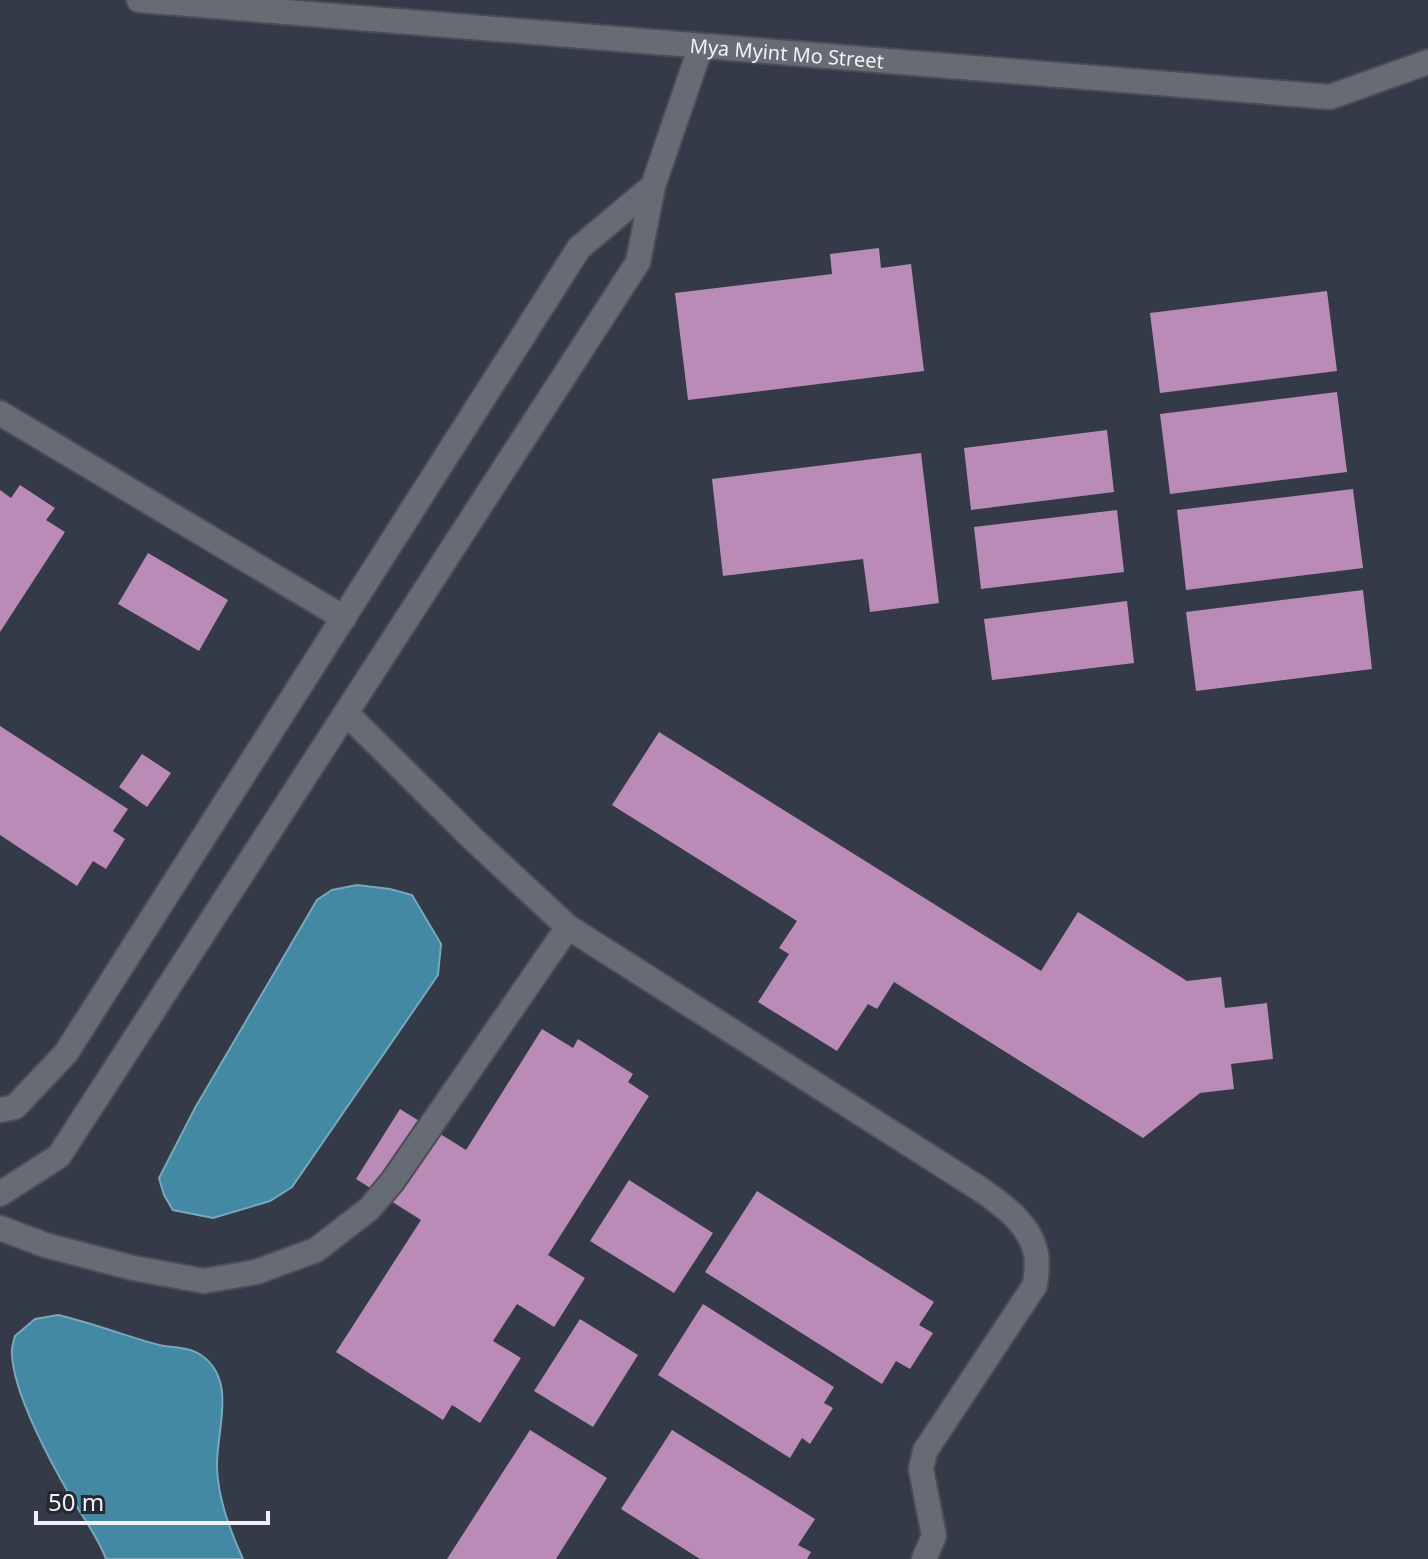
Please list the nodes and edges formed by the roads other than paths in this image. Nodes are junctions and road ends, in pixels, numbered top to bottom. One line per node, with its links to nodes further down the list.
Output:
1 (139, 0): 2 (street, Mya Myint Mo Street)
2 (701, 46): 3 (street, Mya Myint Mo Street); 4 (street)
3 (1428, 62)
4 (653, 186): 6 (street); 7 (street)
5 (0, 413): 6 (street)
6 (344, 618): 9 (street)
7 (346, 713): 8 (street); 10 (street)
8 (568, 927): 11 (street); 12 (street)
9 (0, 1110)
10 (0, 1194)
11 (0, 1228)
12 (924, 1559)

